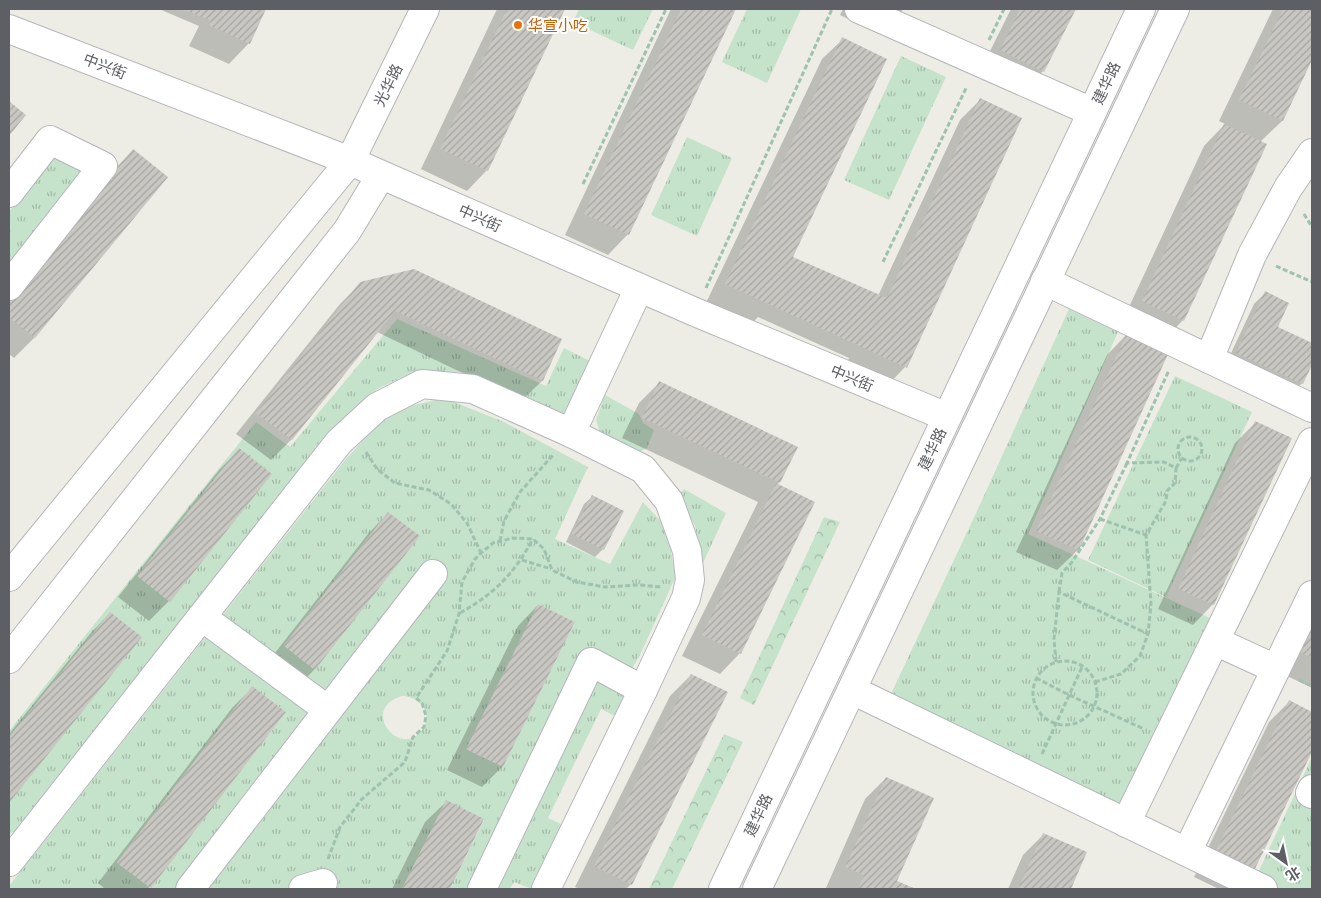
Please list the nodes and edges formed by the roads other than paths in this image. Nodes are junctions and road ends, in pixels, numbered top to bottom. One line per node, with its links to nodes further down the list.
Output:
1 (425, 9): 8 (street, 光华路)
2 (859, 9): 6 (street)
3 (1141, 9): 6 (street, 建华路)
4 (1175, 9): 11 (street, 建华路)
5 (9, 29): 8 (street, 中兴街)
6 (1092, 112): 16 (street, 建华路)
7 (1312, 153): 14 (street)
8 (350, 161): 9 (street, 中兴街); 20 (street, 光华路)
9 (381, 175): 13 (street, 中兴街); 24 (street)
10 (9, 193): 12 (street)
11 (1045, 281): 14 (street); 27 (street, 建华路)
12 (9, 286)
13 (639, 288): 16 (street, 中兴街); 17 (street)
14 (1210, 359): 15 (street)
15 (1312, 408)
16 (947, 417): 37 (street, 建华路)
17 (571, 433): 22 (street); 26 (street)
18 (1312, 442): 23 (street)
19 (432, 574): 28 (street)
20 (9, 577)
21 (1312, 594): 25 (street)
22 (202, 617): 28 (street); 33 (street)
23 (1214, 641): 25 (street); 31 (street)
24 (9, 659)
25 (1276, 670): 32 (street)
26 (643, 690): 35 (street); 36 (street)
27 (852, 690): 31 (street); 38 (street, 建华路)
28 (328, 710): 34 (street)
29 (1312, 789): 30 (street)
30 (1312, 794)
31 (1126, 823): 32 (street)
32 (1187, 852): 39 (street)
33 (9, 862)
34 (190, 889)
35 (482, 889)
36 (546, 889)
37 (723, 889)
38 (757, 889)
39 (1263, 889)

